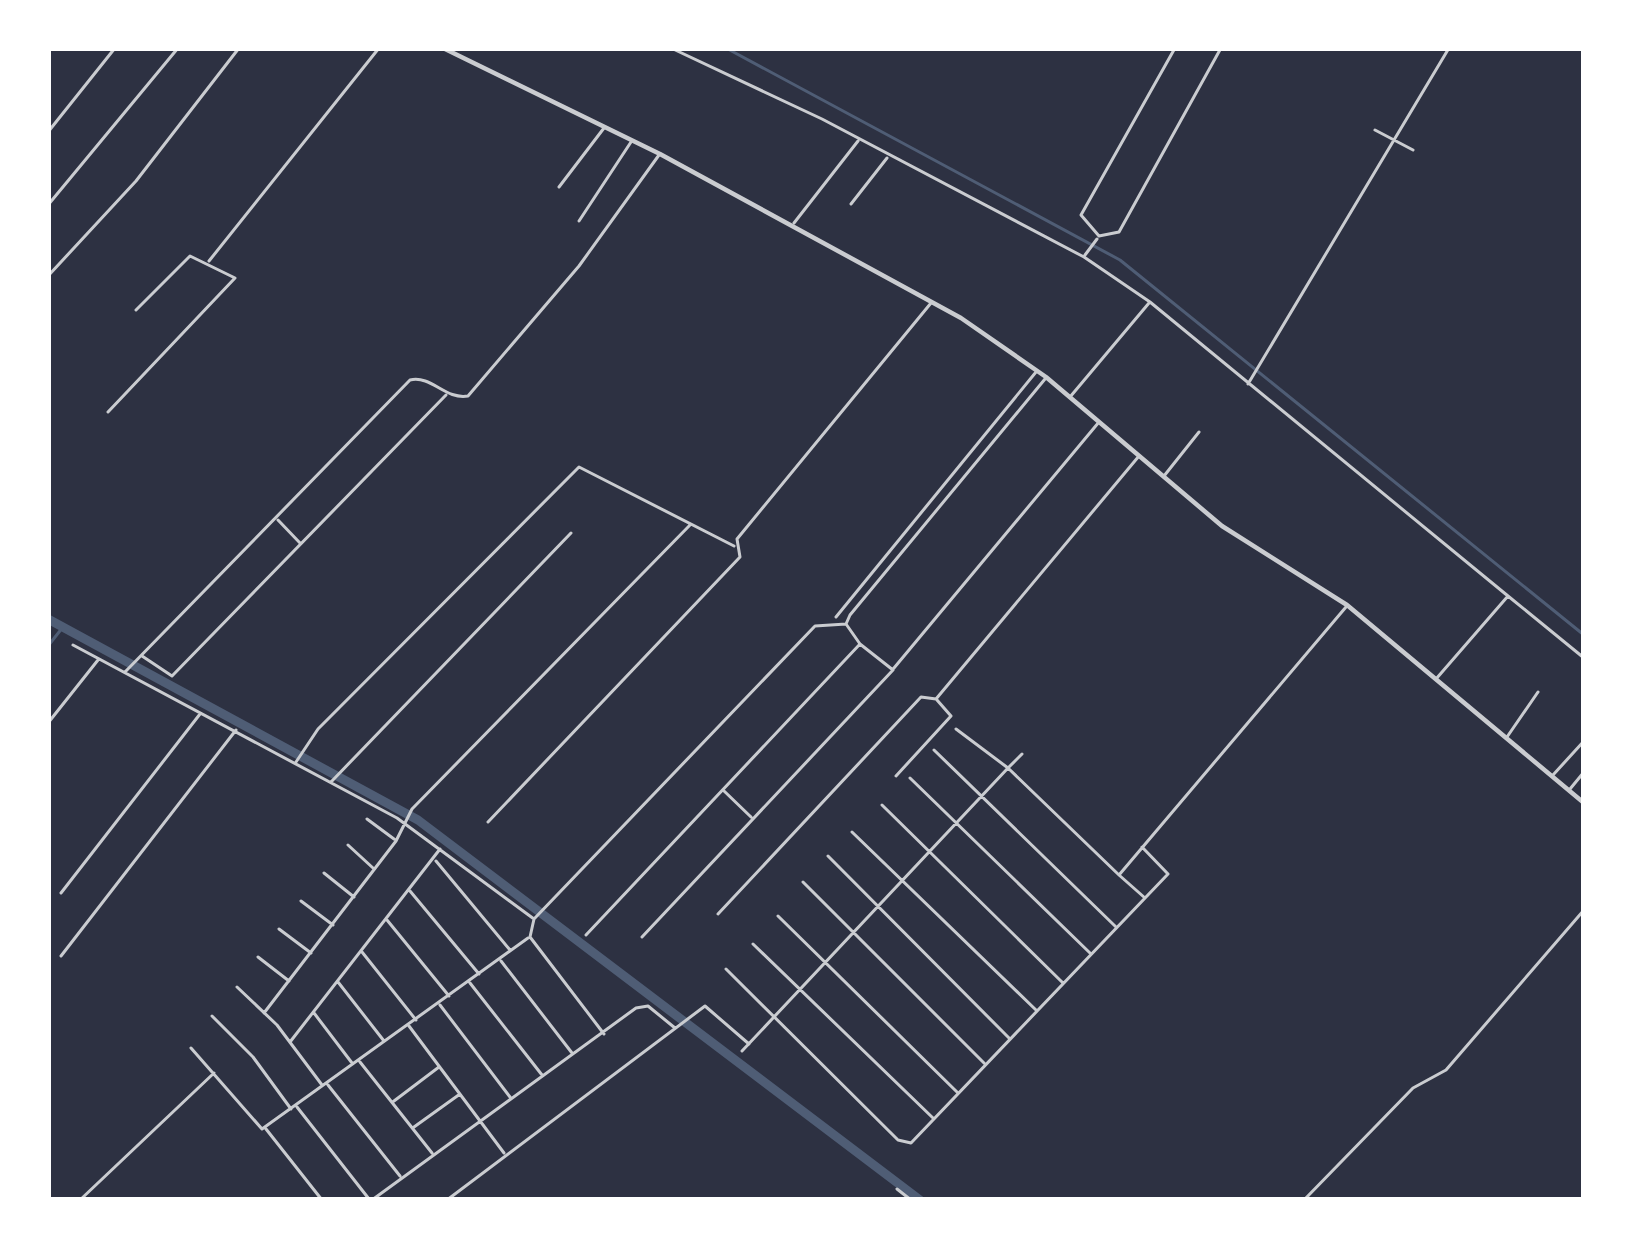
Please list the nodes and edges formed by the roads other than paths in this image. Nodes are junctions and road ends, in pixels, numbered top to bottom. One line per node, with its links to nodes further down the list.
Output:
1 (115, 48): 12 (street)
2 (178, 48): 21 (street)
3 (239, 48): 27 (street)
4 (379, 48): 26 (street)
5 (443, 48): 10 (street)
6 (671, 48): 13 (street)
7 (1175, 48): 24 (street)
8 (1221, 48): 24 (street)
9 (1449, 48): 14 (street)
10 (604, 128): 15 (street); 19 (street)
11 (1375, 130): 14 (street)
12 (48, 132)
13 (859, 140): 18 (street); 23 (street)
14 (1394, 140): 16 (street); 33 (street)
15 (632, 141): 17 (street); 22 (street)
16 (1413, 151)
17 (660, 154): 23 (street); 34 (street)
18 (889, 156): 20 (street); 25 (street)
19 (559, 188)
20 (851, 204)
21 (48, 205)
22 (579, 221)
23 (792, 225): 28 (street)
24 (1098, 237): 25 (street)
25 (1085, 255): 29 (street)
26 (209, 261): 30 (street); 36 (street)
27 (48, 276)
28 (932, 301): 31 (street); 47 (street)
29 (1150, 302): 33 (street); 35 (street)
30 (136, 310)
31 (1037, 370): 32 (street); 39 (street)
32 (1046, 377): 35 (street); 40 (street)
33 (1249, 383): 48 (street)
34 (448, 394): 43 (street); 46 (street)
35 (1070, 397): 37 (street)
36 (108, 412)
37 (1100, 421): 41 (street); 60 (street)
38 (1199, 432): 42 (street)
39 (978, 442): 40 (street); 49 (street)
40 (987, 450): 50 (street)
41 (1138, 456): 42 (street); 63 (street)
42 (1163, 477): 51 (street)
43 (275, 518): 46 (street); 56 (street)
44 (691, 524): 47 (street); 72 (street); 88 (street)
45 (571, 532): 78 (street)
46 (302, 544): 56 (street)
47 (735, 546): 86 (street)
48 (1508, 596): 58 (street); 61 (street)
49 (851, 597): 50 (street); 52 (street)
50 (858, 604): 53 (street)
51 (1347, 605): 61 (street); 93 (street)
52 (836, 616)
53 (845, 624): 54 (street); 112 (street)
54 (860, 644): 60 (street); 79 (street)
55 (74, 645): 57 (street)
56 (140, 657): 59 (street)
57 (99, 658): 59 (street); 65 (street)
58 (1584, 658)
59 (127, 670): 64 (street)
60 (893, 670): 84 (street)
61 (1436, 679): 68 (street)
62 (1538, 692): 68 (street)
63 (936, 699): 75 (street); 109 (street)
64 (202, 712): 67 (street); 103 (street)
65 (48, 723)
66 (956, 729): 73 (street)
67 (236, 730): 72 (street); 125 (street)
68 (1506, 738): 76 (street)
69 (1584, 741): 76 (street)
70 (934, 750): 81 (street)
71 (1022, 754): 73 (street)
72 (296, 762): 78 (street)
73 (1008, 768): 81 (street); 99 (street)
74 (1584, 772): 80 (street)
75 (896, 776)
76 (1552, 776): 80 (street)
77 (910, 778): 87 (street)
78 (332, 781): 88 (street)
79 (722, 789): 84 (street); 117 (street)
80 (1569, 790): 82 (street)
81 (981, 795): 87 (street); 115 (street)
82 (1584, 803)
83 (882, 805): 94 (street)
84 (752, 818): 119 (street)
85 (367, 819): 90 (street)
86 (488, 822)
87 (956, 822): 94 (street); 124 (street)
88 (406, 823): 90 (street); 92 (street)
89 (852, 832): 100 (street)
90 (396, 841): 97 (street)
91 (348, 845): 97 (street)
92 (441, 847): 96 (street); 112 (street)
93 (1142, 847): 99 (street); 105 (street)
94 (929, 851): 100 (street); 134 (street)
95 (828, 856): 107 (street)
96 (434, 858): 102 (street); 122 (street)
97 (375, 869): 104 (street)
98 (324, 873): 104 (street)
99 (1119, 874): 105 (street)
100 (904, 879): 107 (street); 139 (street)
101 (803, 882): 116 (street)
102 (409, 889): 111 (street); 130 (street)
103 (61, 893)
104 (354, 897): 113 (street)
105 (1144, 898): 115 (street)
106 (301, 901): 113 (street)
107 (878, 906): 116 (street); 148 (street)
108 (1584, 910): 179 (street)
109 (718, 914)
110 (778, 916): 128 (street)
111 (386, 919): 121 (street); 137 (street)
112 (534, 919): 118 (street)
113 (333, 925): 123 (street)
114 (279, 928): 123 (street)
115 (1117, 928): 124 (street)
116 (852, 934): 128 (street); 156 (street)
117 (586, 935)
118 (530, 937): 122 (street); 147 (street)
119 (642, 937)
120 (753, 944): 136 (street)
121 (361, 951): 131 (street); 144 (street)
122 (511, 952): 127 (street)
123 (311, 953): 132 (street)
124 (1091, 955): 134 (street)
125 (62, 956)
126 (258, 957): 132 (street)
127 (500, 959): 130 (street); 154 (street)
128 (826, 962): 136 (street); 162 (street)
129 (726, 969): 143 (street)
130 (479, 974): 133 (street)
131 (338, 981): 140 (street); 150 (street)
132 (289, 982): 141 (street)
133 (469, 982): 137 (street); 159 (street)
134 (1063, 983): 139 (street)
135 (237, 987): 141 (street)
136 (801, 988): 143 (street); 166 (street)
137 (448, 996): 138 (street)
138 (439, 1004): 144 (street); 163 (street)
139 (1036, 1011): 148 (street)
140 (313, 1012): 149 (street); 155 (street)
141 (264, 1013): 149 (street)
142 (212, 1016): 165 (street)
143 (774, 1017): 151 (street); 166 (street)
144 (416, 1019): 145 (street)
145 (408, 1025): 150 (street); 157 (street)
146 (678, 1027): 147 (street); 151 (street); 170 (street)
147 (604, 1034): 154 (street)
148 (1010, 1038): 156 (street)
149 (290, 1042): 160 (street)
150 (385, 1042): 155 (street)
151 (749, 1044): 153 (street)
152 (190, 1048): 158 (street)
153 (742, 1051)
154 (574, 1055): 159 (street)
155 (356, 1063): 160 (street); 164 (street)
156 (985, 1065): 162 (street)
157 (440, 1066): 161 (street); 164 (street)
158 (216, 1071): 168 (street); 174 (street)
159 (544, 1077): 163 (street)
160 (325, 1085): 165 (street); 172 (street)
161 (460, 1093): 167 (street); 169 (street)
162 (958, 1094): 166 (street)
163 (512, 1100): 167 (street)
164 (393, 1102): 169 (street)
165 (294, 1107): 168 (street); 176 (street)
166 (934, 1119)
167 (482, 1121): 170 (street); 171 (street)
168 (265, 1127): 175 (street)
169 (413, 1128): 171 (street)
170 (505, 1154): 177 (street)
171 (434, 1155): 172 (street)
172 (402, 1178): 176 (street)
173 (897, 1189): 178 (street)
174 (80, 1200)
175 (322, 1200)
176 (371, 1200)
177 (447, 1200)
178 (911, 1200)
179 (1304, 1200)

